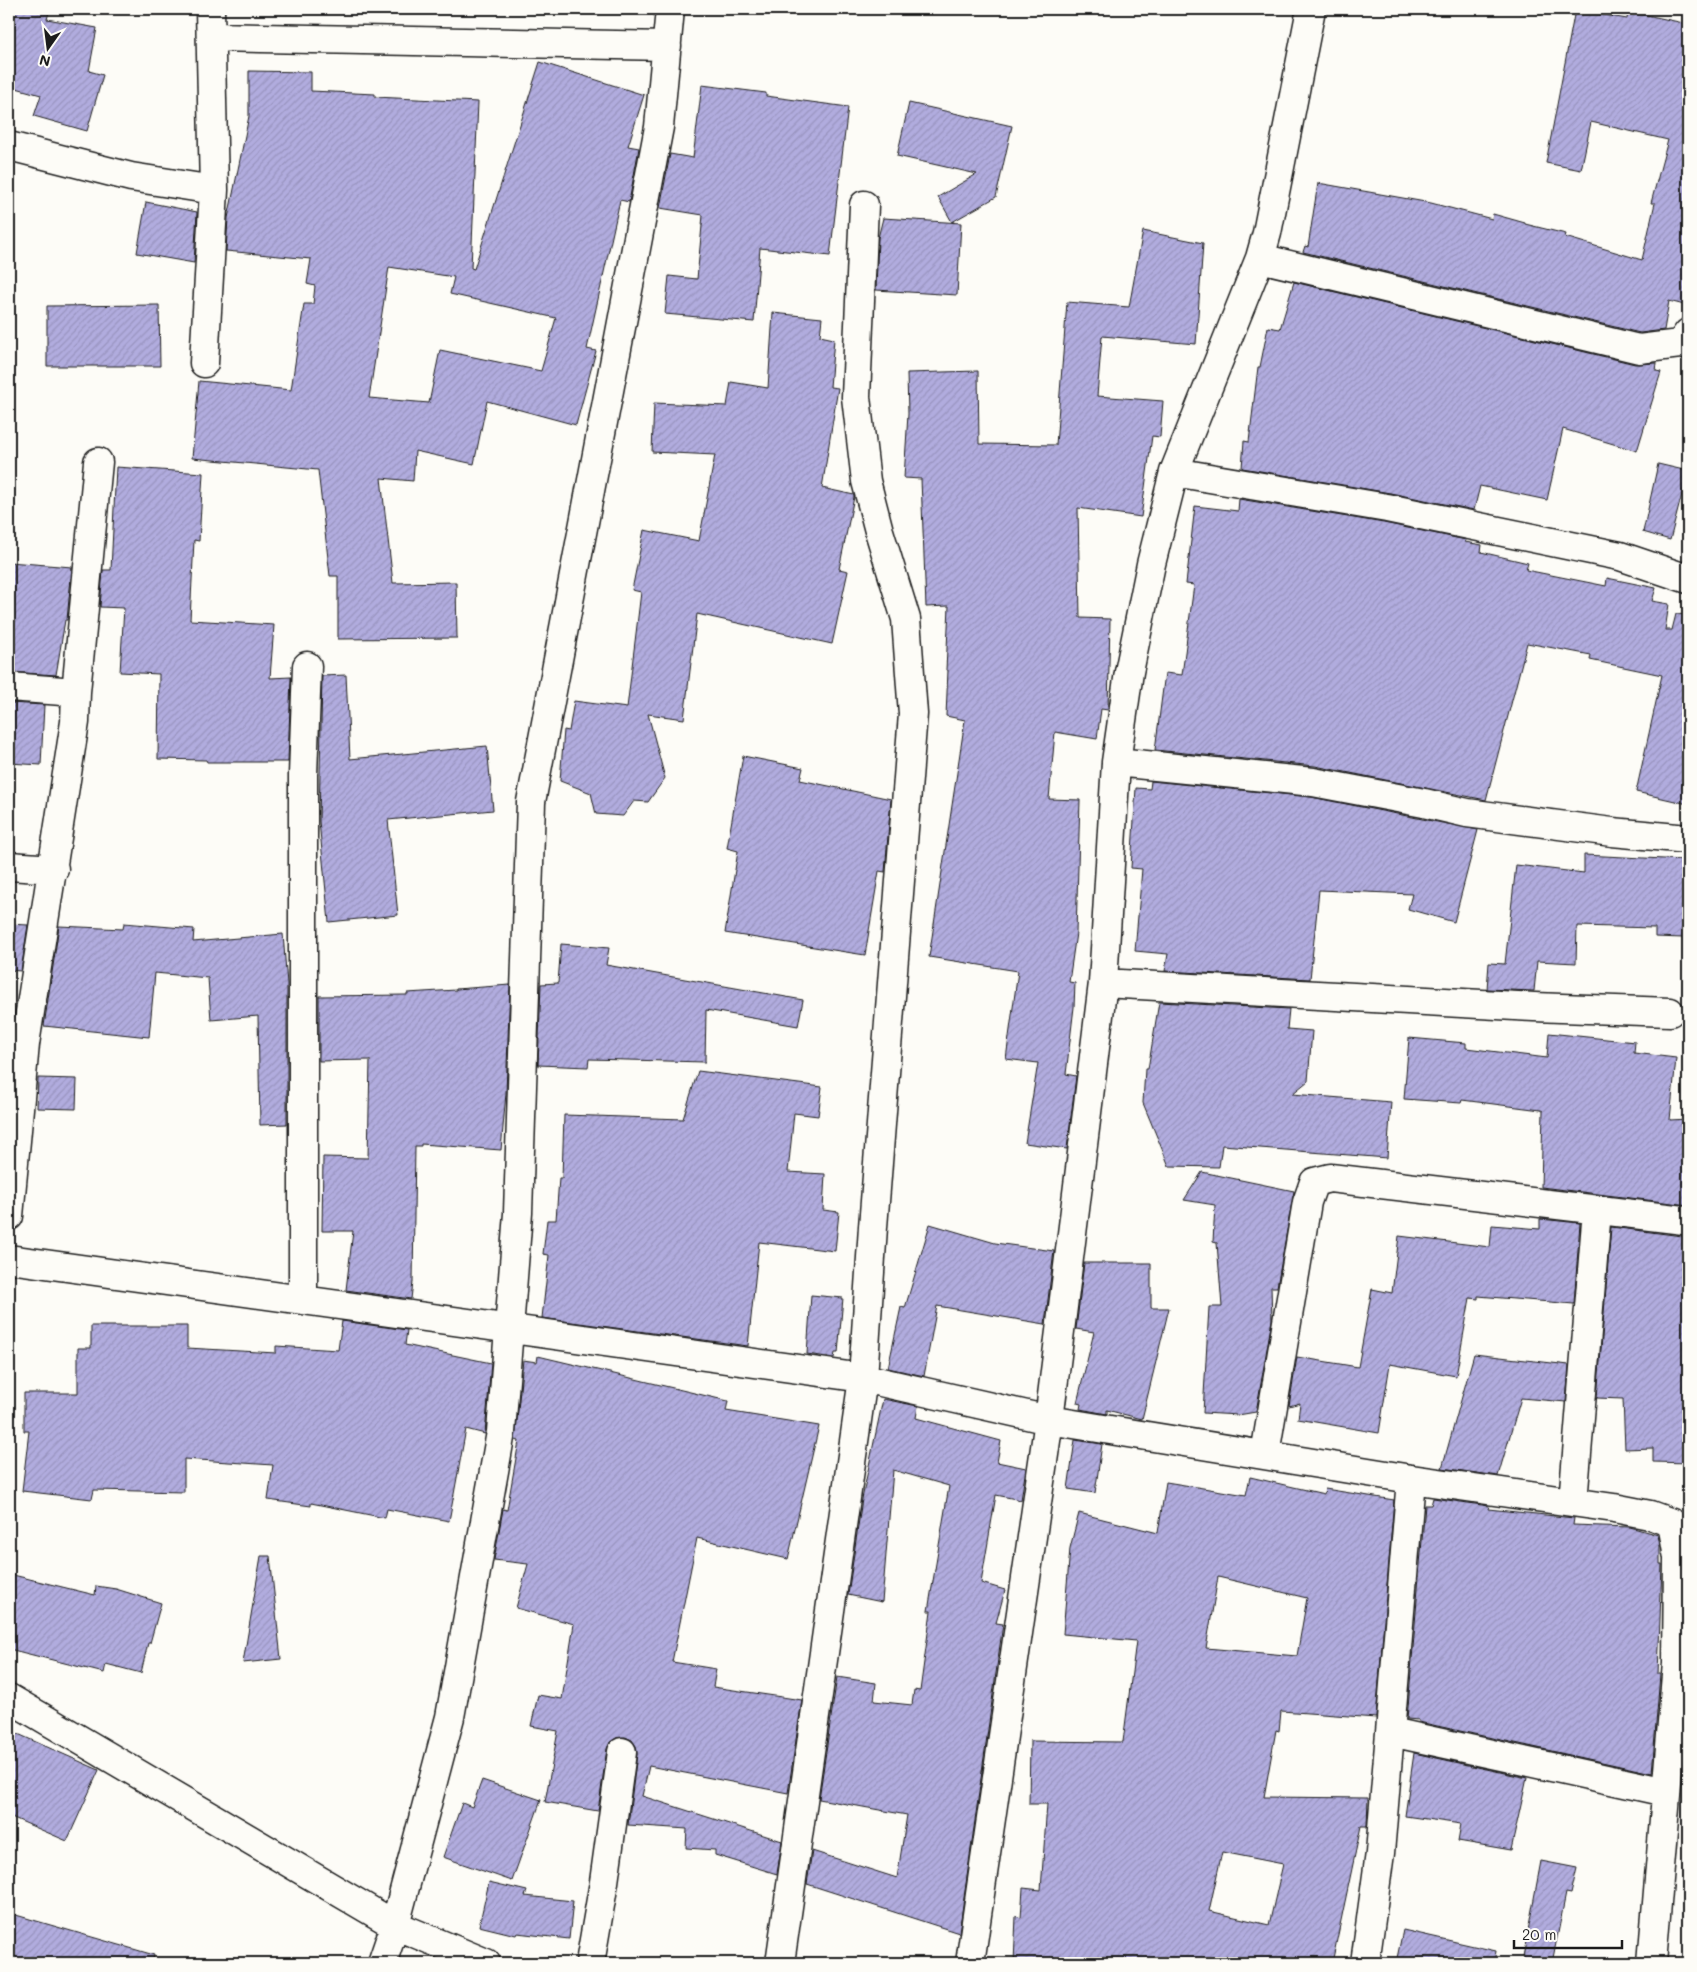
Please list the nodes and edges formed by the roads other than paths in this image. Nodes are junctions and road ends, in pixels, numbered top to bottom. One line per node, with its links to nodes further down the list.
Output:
1 (210, 9): 4 (street)
2 (670, 9): 5 (street)
3 (1311, 9): 9 (street)
4 (212, 37): 5 (street); 7 (street)
5 (667, 46): 29 (street)
6 (9, 146): 7 (street)
7 (214, 190): 11 (street)
8 (864, 205): 30 (street)
9 (1260, 258): 10 (street); 13 (street)
10 (1688, 333)
11 (204, 362)
12 (98, 462): 17 (street)
13 (1174, 472): 14 (street); 18 (street)
14 (1688, 579)
15 (307, 666): 28 (street)
16 (9, 687): 17 (street)
17 (76, 692): 21 (street)
18 (1116, 762): 19 (street); 22 (street)
19 (1688, 839)
20 (9, 866): 21 (street)
21 (54, 869): 25 (street)
22 (1103, 983): 23 (street); 31 (street)
23 (1670, 1012)
24 (1596, 1210): 26 (street); 32 (street); 34 (street)
25 (9, 1216)
26 (1684, 1220)
27 (9, 1259): 28 (street)
28 (303, 1300): 29 (street)
29 (509, 1329): 30 (street); 39 (street)
30 (863, 1378): 31 (street); 43 (street)
31 (1049, 1420): 32 (street); 44 (street)
32 (1266, 1454): 33 (street)
33 (1411, 1479): 34 (street); 36 (street)
34 (1573, 1502): 38 (street)
35 (9, 1698): 39 (street)
36 (1391, 1732): 38 (street); 45 (street)
37 (622, 1752): 42 (street)
38 (1666, 1792): 46 (street)
39 (395, 1925): 40 (street); 41 (street)
40 (382, 1963)
41 (486, 1963)
42 (590, 1963)
43 (780, 1963)
44 (970, 1963)
45 (1365, 1963)
46 (1652, 1963)

